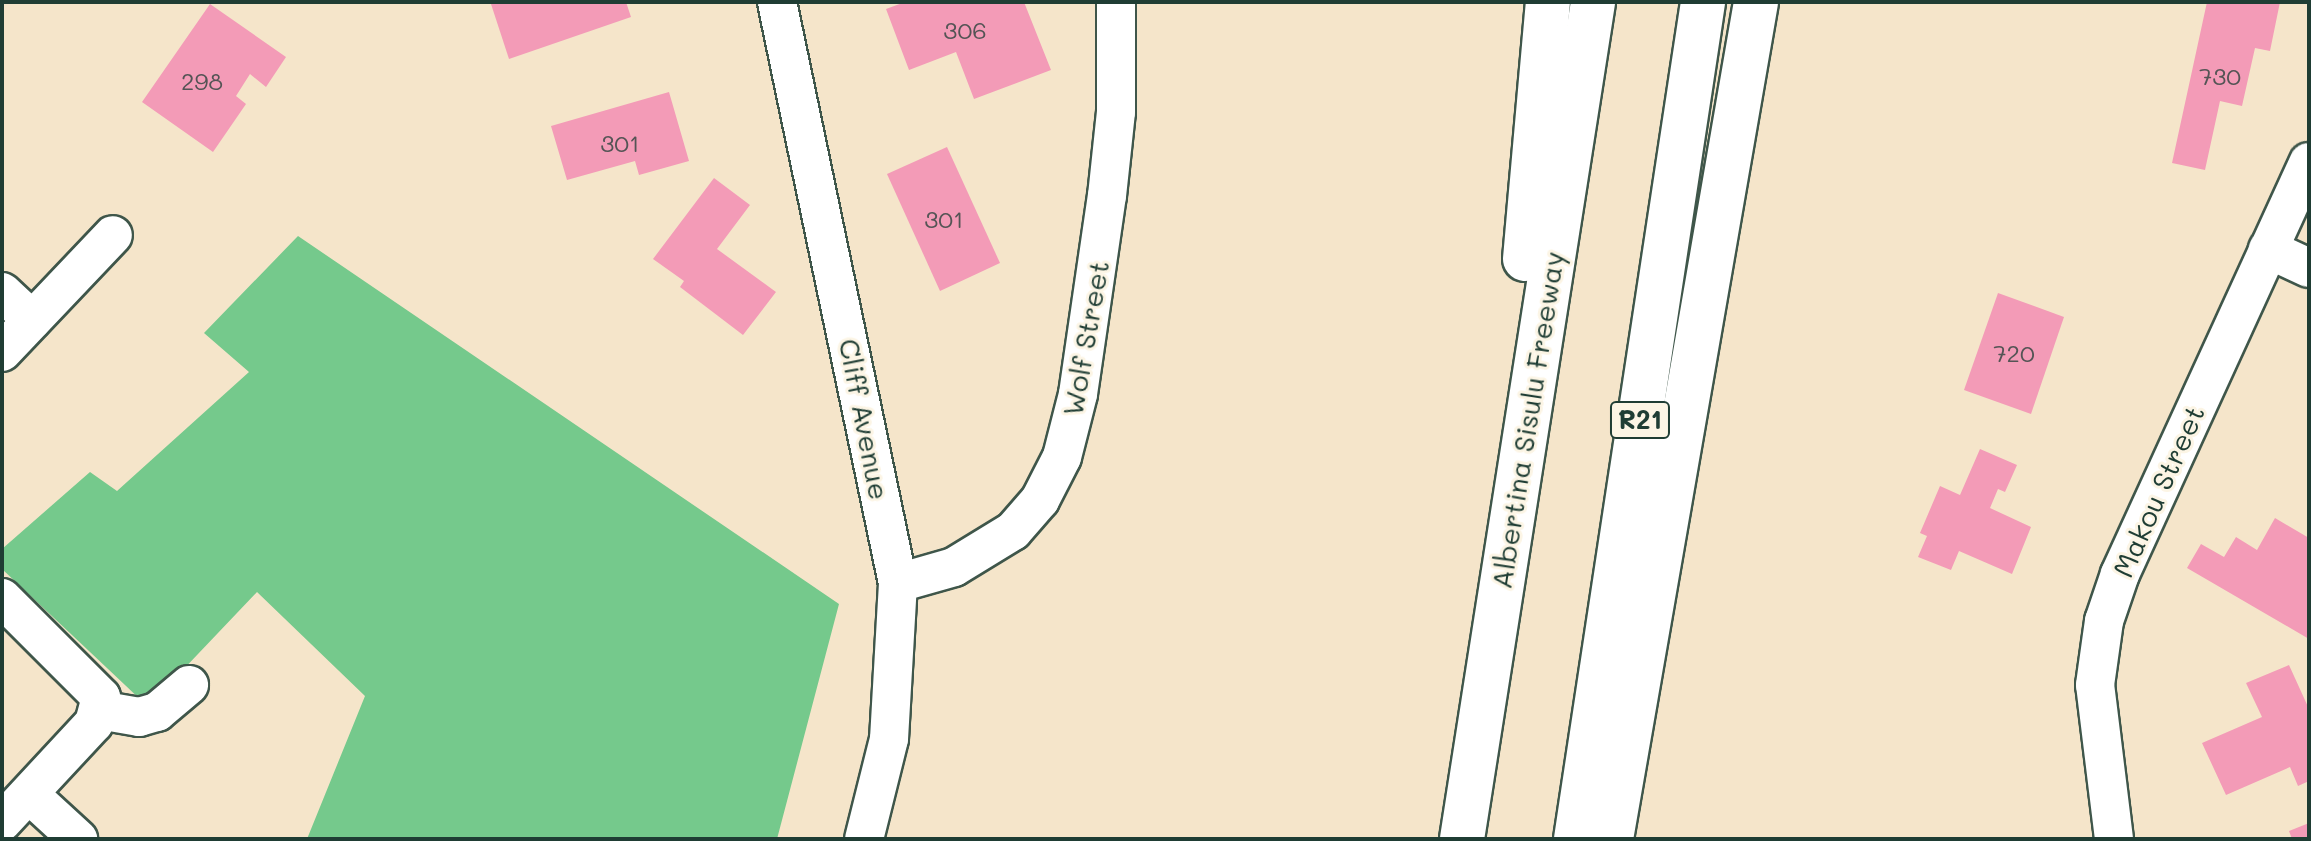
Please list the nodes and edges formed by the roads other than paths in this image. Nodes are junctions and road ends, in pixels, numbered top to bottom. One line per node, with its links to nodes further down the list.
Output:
1 (777, 2): 17 (street, Cliff Avenue)
2 (1116, 2): 17 (street, Wolf Street)
3 (1548, 2): 16 (highway)
4 (1593, 2): 16 (highway, Albertina Sisulu Freeway)
5 (1703, 2): 26 (highway, R21)
6 (1756, 2): 15 (highway)
7 (1781, 2): 15 (highway)
8 (2309, 162): 10 (street, Makou Street)
9 (113, 235): 13 (street)
10 (2268, 249): 11 (street); 28 (street, Makou Street)
11 (2309, 268)
12 (2, 292): 13 (street)
13 (32, 320): 14 (street)
14 (2, 352)
15 (1675, 466): 27 (highway)
16 (1517, 485): 25 (highway, Albertina Sisulu Freeway)
17 (898, 583): 24 (street, Cliff Avenue)
18 (2, 598): 20 (street)
19 (189, 685): 20 (street)
20 (99, 710): 21 (street)
21 (29, 794): 22 (street); 23 (street)
22 (2, 822)
23 (78, 839)
24 (864, 839)
25 (1462, 839)
26 (1576, 839)
27 (1611, 839)
28 (2114, 839)

